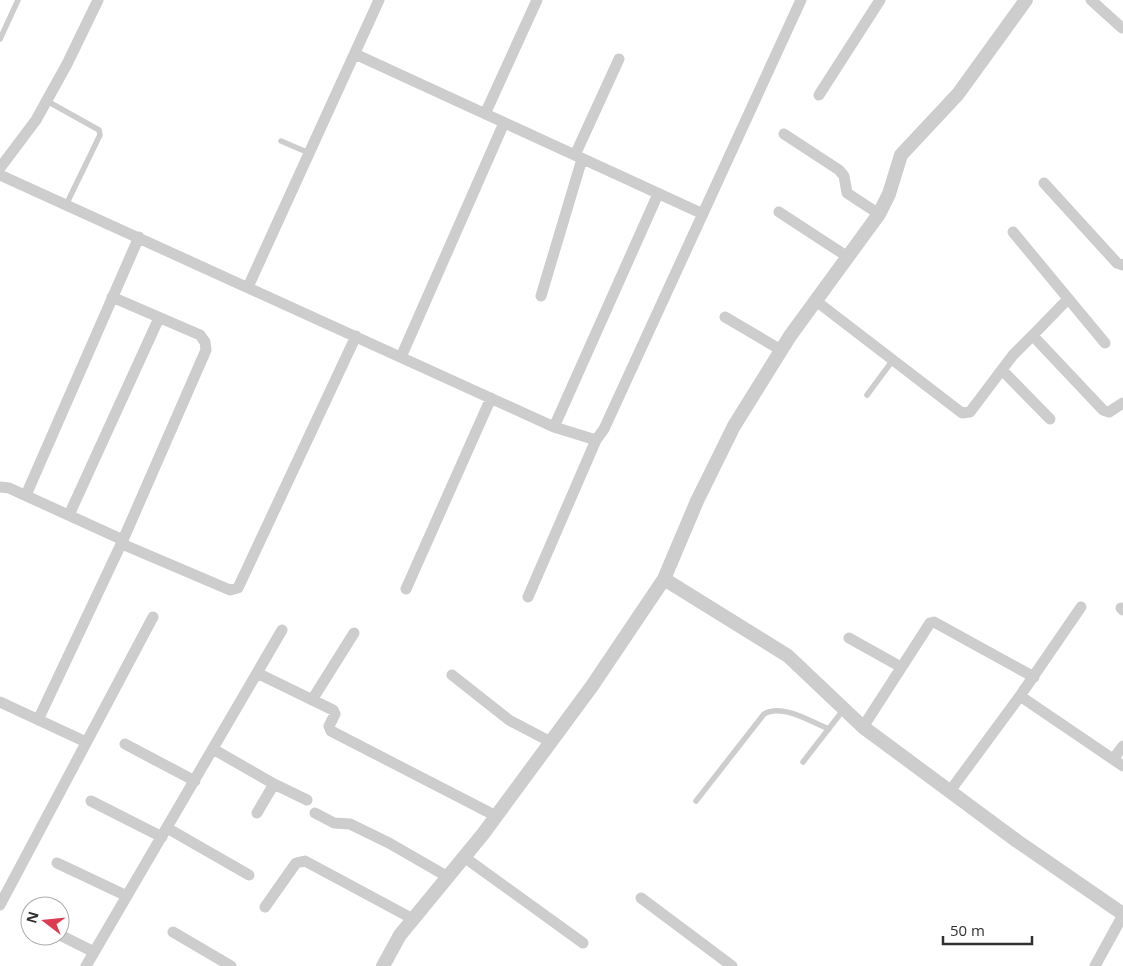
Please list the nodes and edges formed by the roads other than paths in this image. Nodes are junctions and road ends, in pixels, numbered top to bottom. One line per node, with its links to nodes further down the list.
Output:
1 (18, 0): 10 (lane)
2 (98, 0): 14 (street)
3 (380, 0): 11 (street)
4 (536, 0): 15 (street)
5 (801, 0): 27 (street)
6 (880, 0): 13 (street)
7 (1091, 0): 9 (street)
8 (1021, 2): 28 (street)
9 (1122, 28)
10 (0, 39)
11 (355, 54): 15 (street); 19 (street)
12 (619, 59): 20 (street)
13 (819, 95)
14 (47, 101): 21 (street); 25 (lane)
15 (484, 114): 16 (street)
16 (504, 122): 20 (street); 44 (street)
17 (784, 134): 28 (street)
18 (281, 140): 19 (lane)
19 (310, 153): 33 (street)
20 (578, 157): 24 (street); 34 (street)
21 (0, 168)
22 (0, 174): 25 (street)
23 (1044, 182): 32 (street)
24 (658, 194): 27 (street); 51 (street)
25 (66, 206): 30 (street)
26 (780, 212): 31 (street)
27 (703, 214): 52 (street)
28 (879, 214): 31 (street)
29 (1013, 232): 36 (street)
30 (138, 237): 33 (street); 35 (street)
31 (848, 257): 37 (street)
32 (1123, 265)
33 (248, 287): 40 (street)
34 (541, 296)
35 (112, 297): 39 (street); 54 (street)
36 (1068, 299): 41 (street); 42 (street)
37 (816, 301): 43 (street); 45 (street)
38 (725, 317): 43 (street)
39 (160, 318): 55 (street); 56 (street)
40 (356, 336): 44 (street); 56 (street)
41 (1031, 336): 46 (street); 49 (street)
42 (1106, 343)
43 (781, 350): 57 (street)
44 (401, 357): 48 (street)
45 (893, 360): 46 (street); 47 (lane)
46 (1002, 370): 50 (street)
47 (868, 395)
48 (491, 398): 51 (street); 58 (street)
49 (1123, 403)
50 (1050, 419)
51 (554, 427): 52 (street)
52 (596, 440): 59 (street)
53 (0, 487): 54 (street)
54 (26, 495): 55 (street)
55 (69, 515): 56 (street)
56 (122, 542): 73 (street)
57 (664, 579): 72 (street); 77 (street)
58 (406, 590)
59 (528, 597)
60 (1082, 608): 68 (street)
61 (153, 617): 76 (street)
62 (282, 630): 66 (street)
63 (354, 633): 70 (street)
64 (849, 638): 65 (street)
65 (901, 666): 68 (street); 74 (street)
66 (257, 673): 70 (street); 80 (street)
67 (452, 675): 77 (street)
68 (1034, 677): 69 (street)
69 (1020, 696): 81 (street); 86 (street)
70 (312, 700): 92 (street)
71 (0, 702): 73 (street)
72 (844, 709): 74 (street); 75 (lane)
73 (38, 720): 76 (street)
74 (863, 727): 86 (street)
75 (829, 729): 82 (lane); 89 (lane)
76 (86, 742): 100 (street)
77 (551, 742): 92 (street)
78 (125, 744): 84 (street)
79 (1123, 746): 81 (street)
80 (213, 749): 84 (street); 85 (street)
81 (1112, 759): 83 (street)
82 (803, 762)
83 (1123, 766)
84 (195, 780): 93 (street)
85 (274, 784): 87 (street); 90 (street)
86 (950, 791): 102 (street)
87 (307, 800)
88 (91, 801): 93 (street)
89 (696, 801)
90 (257, 813)
91 (315, 813): 97 (street)
92 (496, 816): 94 (street)
93 (164, 832): 96 (street); 98 (street)
94 (464, 857): 97 (street); 106 (street)
95 (57, 863): 98 (street)
96 (249, 875)
97 (448, 877): 103 (street)
98 (127, 896): 107 (street)
99 (641, 898): 111 (street)
100 (0, 905)
101 (264, 907): 103 (street)
102 (1123, 914): 112 (street)
103 (413, 919): 110 (street)
104 (173, 932): 109 (street)
105 (70, 940): 107 (street)
106 (583, 943)
107 (94, 952): 108 (street)
108 (86, 966)
109 (231, 966)
110 (383, 966)
111 (732, 966)
112 (1095, 966)

